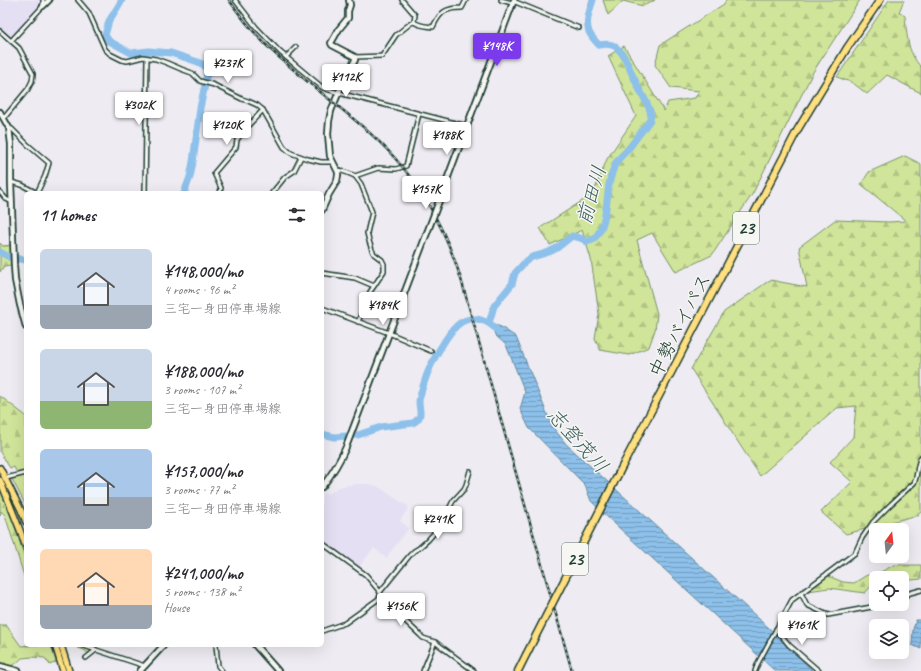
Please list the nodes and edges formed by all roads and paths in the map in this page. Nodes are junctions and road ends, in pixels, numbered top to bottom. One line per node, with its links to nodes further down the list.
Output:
1 (43, 0): 11 (street)
2 (49, 0): 11 (main road)
3 (78, 0): 19 (street)
4 (235, 0): 17 (street)
5 (349, 0): 18 (main road)
6 (402, 0): 12 (street)
7 (466, 0): 12 (street)
8 (501, 0): 10 (street)
9 (880, 0): 83 (highway, 中勢バイパス / 23, bridge)
10 (513, 2): 13 (street); 25 (main road)
11 (43, 6): 15 (street)
12 (414, 22): 18 (street)
13 (579, 28)
14 (0, 31): 15 (street)
15 (11, 41): 24 (street)
16 (296, 47): 17 (street)
17 (286, 57): 20 (street)
18 (355, 57): 20 (main road)
19 (147, 58): 21 (street); 34 (street)
20 (339, 93): 23 (street); 28 (main road)
21 (263, 110): 27 (street); 35 (street)
22 (0, 112): 24 (main road)
23 (419, 114): 25 (street); 30 (street)
24 (4, 118): 26 (main road)
25 (467, 126): 45 (main road, bridge)
26 (9, 128): 31 (main road); 33 (street)
27 (301, 157): 28 (street); 36 (street)
28 (333, 162): 29 (main road)
29 (336, 169): 30 (street); 39 (main road)
30 (355, 176): 41 (street)
31 (11, 182): 32 (street); 38 (main road)
32 (33, 191)
33 (38, 191)
34 (145, 191)
35 (220, 191)
36 (274, 191)
37 (0, 192): 38 (street)
38 (12, 202): 43 (main road)
39 (324, 206)
40 (324, 272): 41 (street)
41 (374, 286): 44 (street)
42 (324, 309): 44 (street)
43 (24, 320)
44 (358, 322): 45 (street)
45 (389, 333): 46 (street); 52 (main road)
46 (431, 351)
47 (921, 457): 58 (street)
48 (0, 468): 51 (main road)
49 (470, 471): 57 (street)
50 (24, 474): 51 (street)
51 (2, 479): 53 (main road); 54 (main road)
52 (324, 484)
53 (24, 517)
54 (24, 542)
55 (324, 544): 57 (street)
56 (921, 590): 59 (street)
57 (380, 592): 60 (street)
58 (801, 593): 61 (street); 62 (street)
59 (909, 594)
60 (380, 597): 63 (street); 64 (street)
61 (869, 607)
62 (776, 630): 84 (street); 85 (street)
63 (324, 631)
64 (435, 642): 81 (street); 82 (street)
65 (56, 647): 76 (main road)
66 (62, 647): 77 (main road)
67 (84, 647): 71 (street)
68 (162, 647): 74 (main road)
69 (216, 647): 79 (street)
70 (257, 647): 80 (main road)
71 (96, 650): 72 (street); 74 (street)
72 (86, 658)
73 (0, 666): 75 (main road)
74 (145, 666): 78 (main road)
75 (18, 671)
76 (63, 671)
77 (69, 671)
78 (140, 671)
79 (222, 671)
80 (278, 671)
81 (423, 671)
82 (474, 671)
83 (518, 671)
84 (755, 671)
85 (819, 671)

